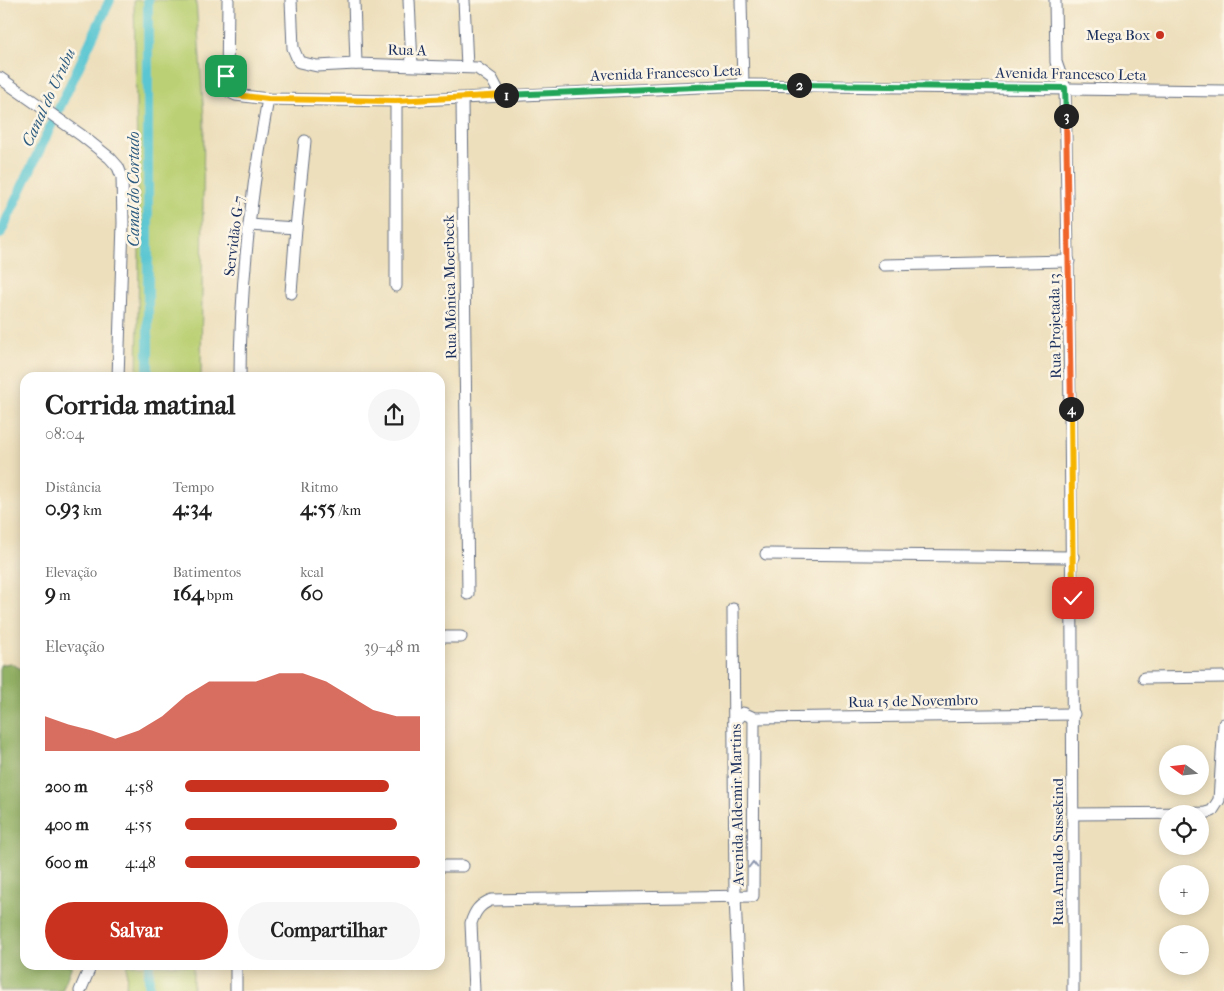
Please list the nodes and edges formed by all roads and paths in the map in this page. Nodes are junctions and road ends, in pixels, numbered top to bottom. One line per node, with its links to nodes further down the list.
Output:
1 (228, 0): 16 (street, Avenida Francesco Leta)
2 (291, 0): 8 (street, Rua A)
3 (354, 0): 8 (street)
4 (409, 0): 9 (street)
5 (464, 0): 10 (street)
6 (741, 0): 12 (street)
7 (1055, 0): 13 (street, Rua Projetada 13)
8 (356, 64): 9 (street, Rua A)
9 (412, 65): 10 (street, Rua A)
10 (467, 67): 15 (street, Rua A)
11 (0, 78): 26 (street)
12 (743, 85): 13 (street, Avenida Francesco Leta); 15 (street, Avenida Francesco Leta)
13 (1065, 88): 14 (street, Avenida Francesco Leta); 22 (street, Rua Projetada 13)
14 (1224, 90)
15 (501, 96): 17 (street, Avenida Francesco Leta)
16 (268, 99): 18 (street, Avenida Francesco Leta); 20 (street, Servidão G-7)
17 (462, 99): 18 (street, Avenida Francesco Leta); 30 (street, Rua Mônica Moerbeck)
18 (396, 101): 24 (street)
19 (305, 141): 21 (street)
20 (250, 225): 21 (street); 27 (street, Servidão G-7)
21 (296, 228): 25 (street)
22 (1069, 261): 23 (street); 29 (street, Rua Projetada 13)
23 (884, 266)
24 (396, 286)
25 (291, 293)
26 (118, 372)
27 (240, 372)
28 (766, 554): 29 (street)
29 (1072, 556): 36 (street, Rua Projetada 13)
30 (468, 594)
31 (733, 609): 38 (street, Avenida Aldemir Martins)
32 (461, 636): 33 (street)
33 (445, 637)
34 (1224, 677): 35 (street)
35 (1144, 678)
36 (1074, 714): 37 (street, Rua 15 de Novembro); 40 (street, Rua Arnaldo Sussekind)
37 (754, 718): 38 (street, Avenida Aldemir Martins); 43 (street, Avenida Aldemir Martins, one-way to 37)
38 (734, 722): 43 (street, Avenida Aldemir Martins)
39 (1224, 724): 40 (street)
40 (1073, 814): 50 (street, Rua Arnaldo Sussekind)
41 (445, 866): 42 (street)
42 (463, 866)
43 (735, 896): 48 (street); 49 (street, Avenida Aldemir Martins)
44 (89, 970): 46 (street)
45 (236, 970): 47 (street)
46 (80, 991)
47 (236, 991)
48 (474, 991)
49 (739, 991)
50 (1073, 991)

